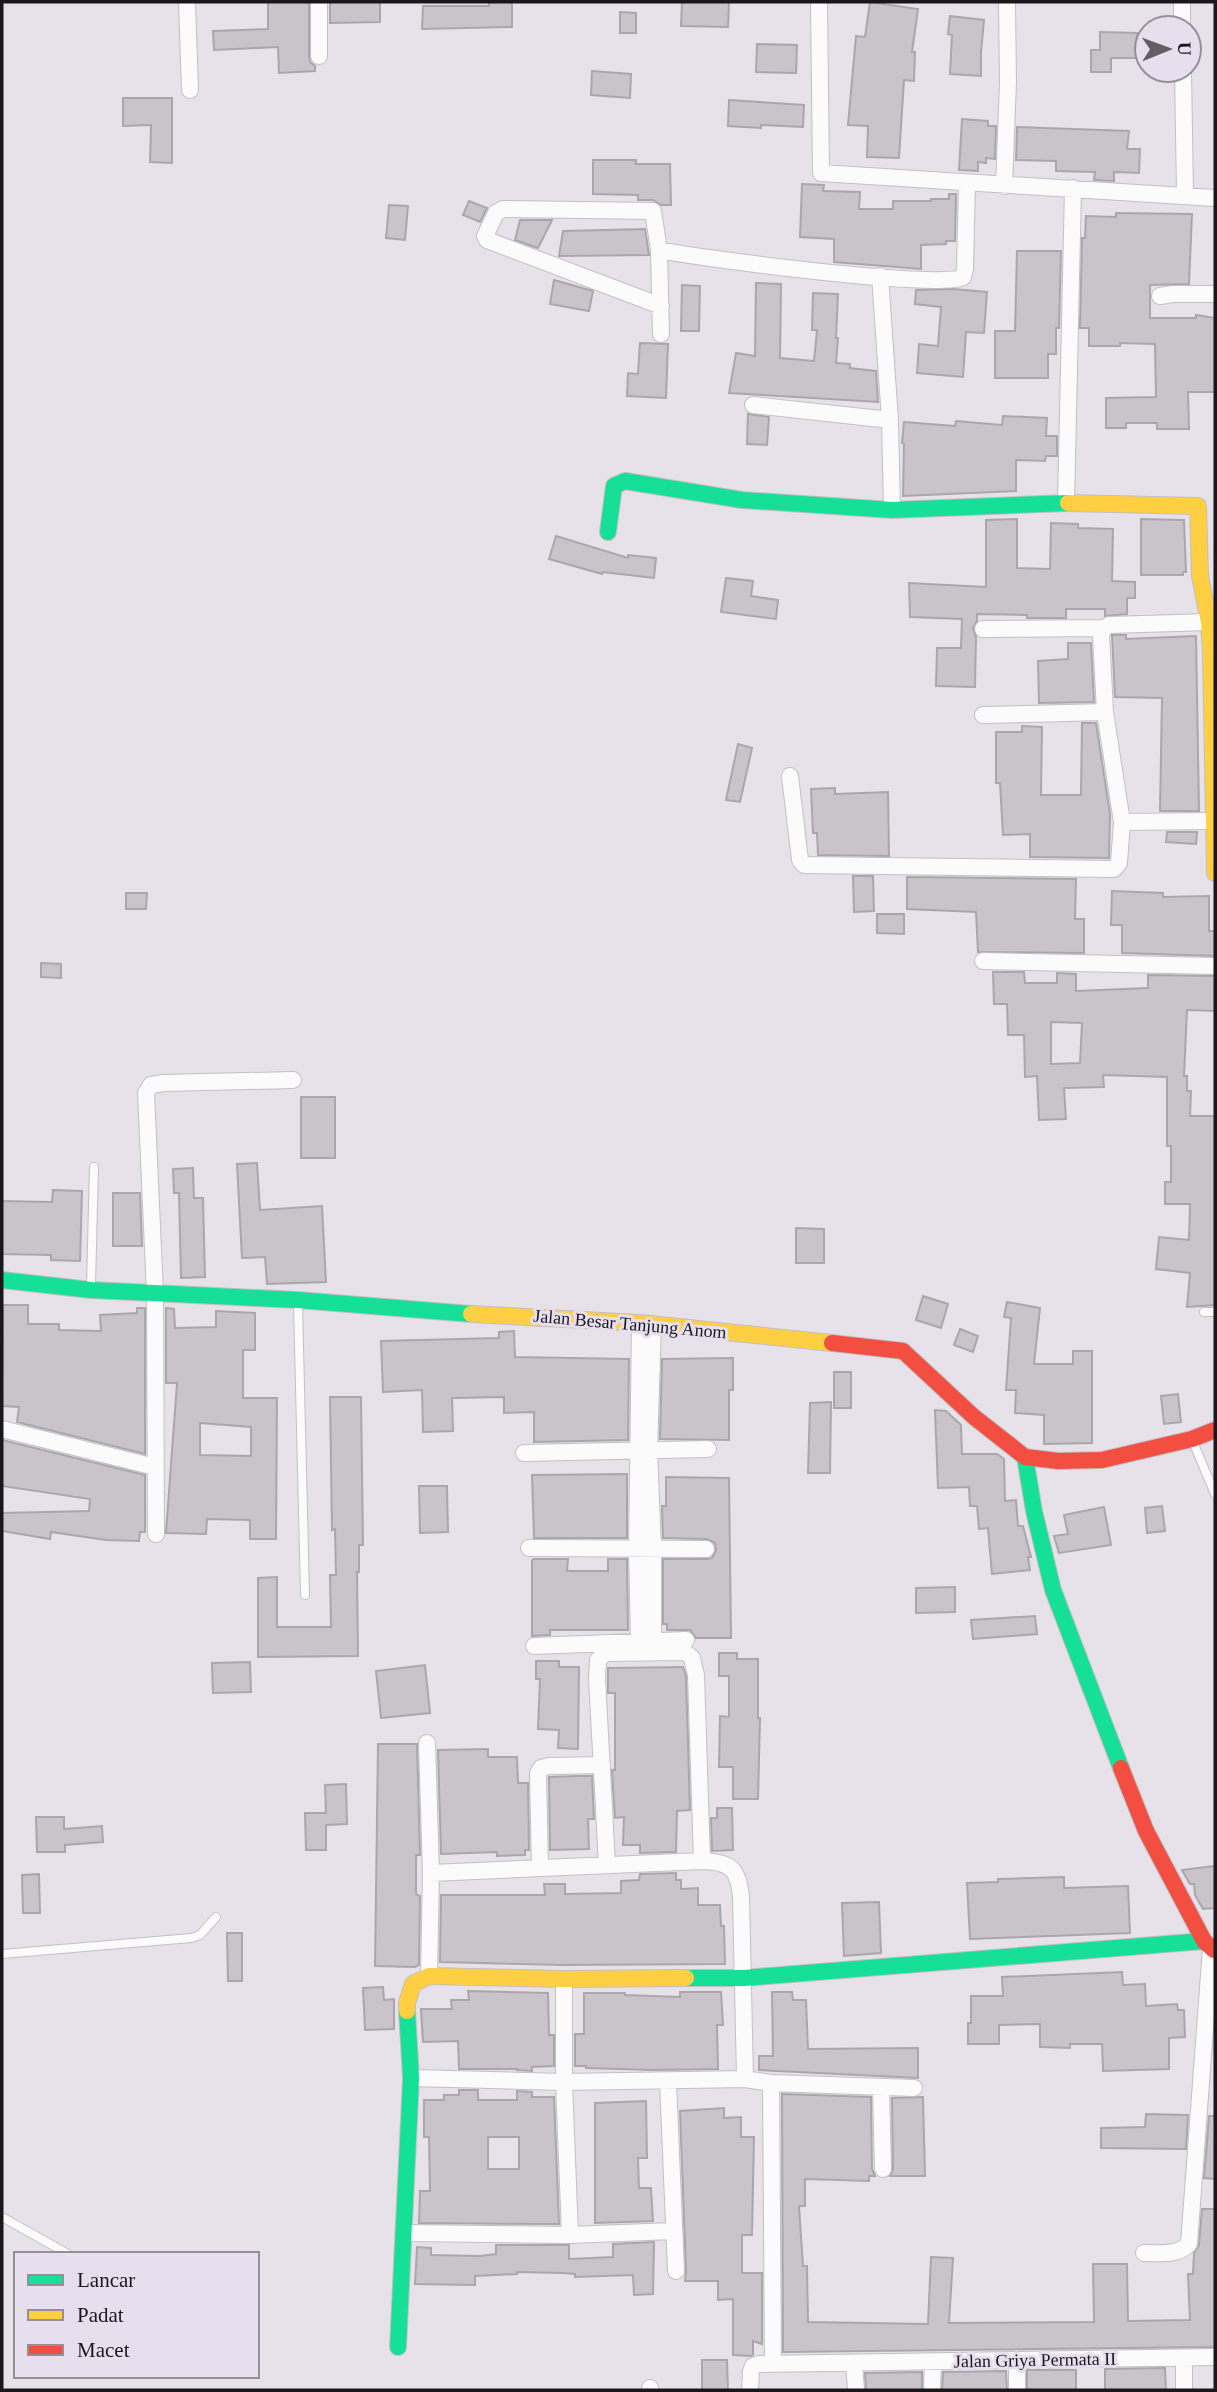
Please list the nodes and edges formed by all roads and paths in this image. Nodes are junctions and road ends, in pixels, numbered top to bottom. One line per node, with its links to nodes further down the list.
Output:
1 (187, 2): 7 (street)
2 (318, 2): 5 (street)
3 (820, 2): 8 (street)
4 (1007, 2): 9 (street)
5 (319, 56)
6 (1183, 84): 11 (street)
7 (190, 90)
8 (967, 183): 9 (street); 14 (street)
9 (1004, 186): 10 (street)
10 (1073, 188): 11 (street); 21 (street)
11 (1185, 195): 12 (street)
12 (1215, 198)
13 (659, 250): 14 (street); 17 (street); 17 (street)
14 (880, 276): 20 (street)
15 (1215, 294): 16 (street)
16 (1160, 296)
17 (661, 306): 18 (street)
18 (661, 334)
19 (753, 405): 20 (street)
20 (890, 420): 22 (street)
21 (1066, 503): 22 (street); 24 (street)
22 (892, 510): 23 (street)
23 (607, 532)
24 (1209, 622): 25 (street); 30 (street)
25 (1104, 628): 26 (street); 27 (street)
26 (983, 629)
27 (1105, 712): 28 (street); 31 (street)
28 (983, 715)
29 (790, 776): 31 (street)
30 (1213, 821): 31 (street); 32 (street)
31 (1122, 822)
32 (1215, 873)
33 (983, 961): 34 (street)
34 (1215, 966)
35 (293, 1080): 39 (street)
36 (94, 1167): 38 (lane)
37 (2, 1280): 38 (street, Jalan Besar Tanjung Anom)
38 (91, 1290): 39 (street, Jalan Besar Tanjung Anom)
39 (155, 1293): 40 (street, Jalan Besar Tanjung Anom); 51 (street)
40 (298, 1300): 43 (street, Jalan Besar Tanjung Anom); 57 (lane)
41 (1204, 1312): 42 (lane)
42 (1215, 1312)
43 (646, 1323): 48 (street); 50 (street, Jalan Besar Tanjung Anom)
44 (2, 1429): 51 (street)
45 (1215, 1430): 46 (street)
46 (1192, 1439): 50 (street); 52 (lane)
47 (708, 1449): 48 (street)
48 (643, 1451): 49 (street); 55 (street)
49 (524, 1453)
50 (1025, 1457): 68 (street)
51 (155, 1467): 53 (street)
52 (1215, 1494)
53 (156, 1534)
54 (529, 1548): 55 (street)
55 (645, 1549): 56 (street); 59 (street)
56 (706, 1549)
57 (305, 1595)
58 (686, 1640): 59 (street)
59 (646, 1641): 60 (street)
60 (534, 1646)
61 (427, 1743): 66 (street)
62 (602, 1765): 63 (street); 64 (street); 65 (street)
63 (702, 1861): 64 (street); 72 (street)
64 (607, 1865): 65 (street)
65 (540, 1868): 66 (street)
66 (430, 1873): 70 (street)
67 (216, 1917): 69 (lane)
68 (1210, 1947): 72 (street); 86 (street)
69 (2, 1954)
70 (429, 1976): 71 (street); 73 (street)
71 (564, 1979): 72 (street); 75 (street)
72 (744, 1979): 74 (street)
73 (411, 2078): 75 (street); 83 (street)
74 (745, 2079): 76 (street); 77 (street)
75 (564, 2081): 76 (street); 84 (street)
76 (668, 2082): 82 (street)
77 (771, 2083): 78 (street); 93 (street)
78 (881, 2088): 79 (street); 80 (street)
79 (914, 2088)
80 (883, 2169)
81 (2, 2217): 85 (lane)
82 (673, 2231): 84 (street); 87 (street)
83 (404, 2233): 84 (street); 88 (street)
84 (570, 2235)
85 (64, 2252)
86 (1144, 2253)
87 (676, 2271)
88 (398, 2347)
89 (1215, 2357): 90 (street, Jalan Griya Permata II)
90 (1184, 2358): 91 (street, Jalan Griya Permata II); 99 (street)
91 (1017, 2361): 92 (street, Jalan Griya Permata II); 98 (street)
92 (933, 2362): 94 (street, Jalan Griya Permata II); 97 (street)
93 (773, 2363): 94 (street, Jalan Griya Permata II); 95 (street)
94 (854, 2363): 96 (street)
95 (750, 2390)
96 (856, 2390)
97 (932, 2390)
98 (1017, 2390)
99 (1184, 2390)

